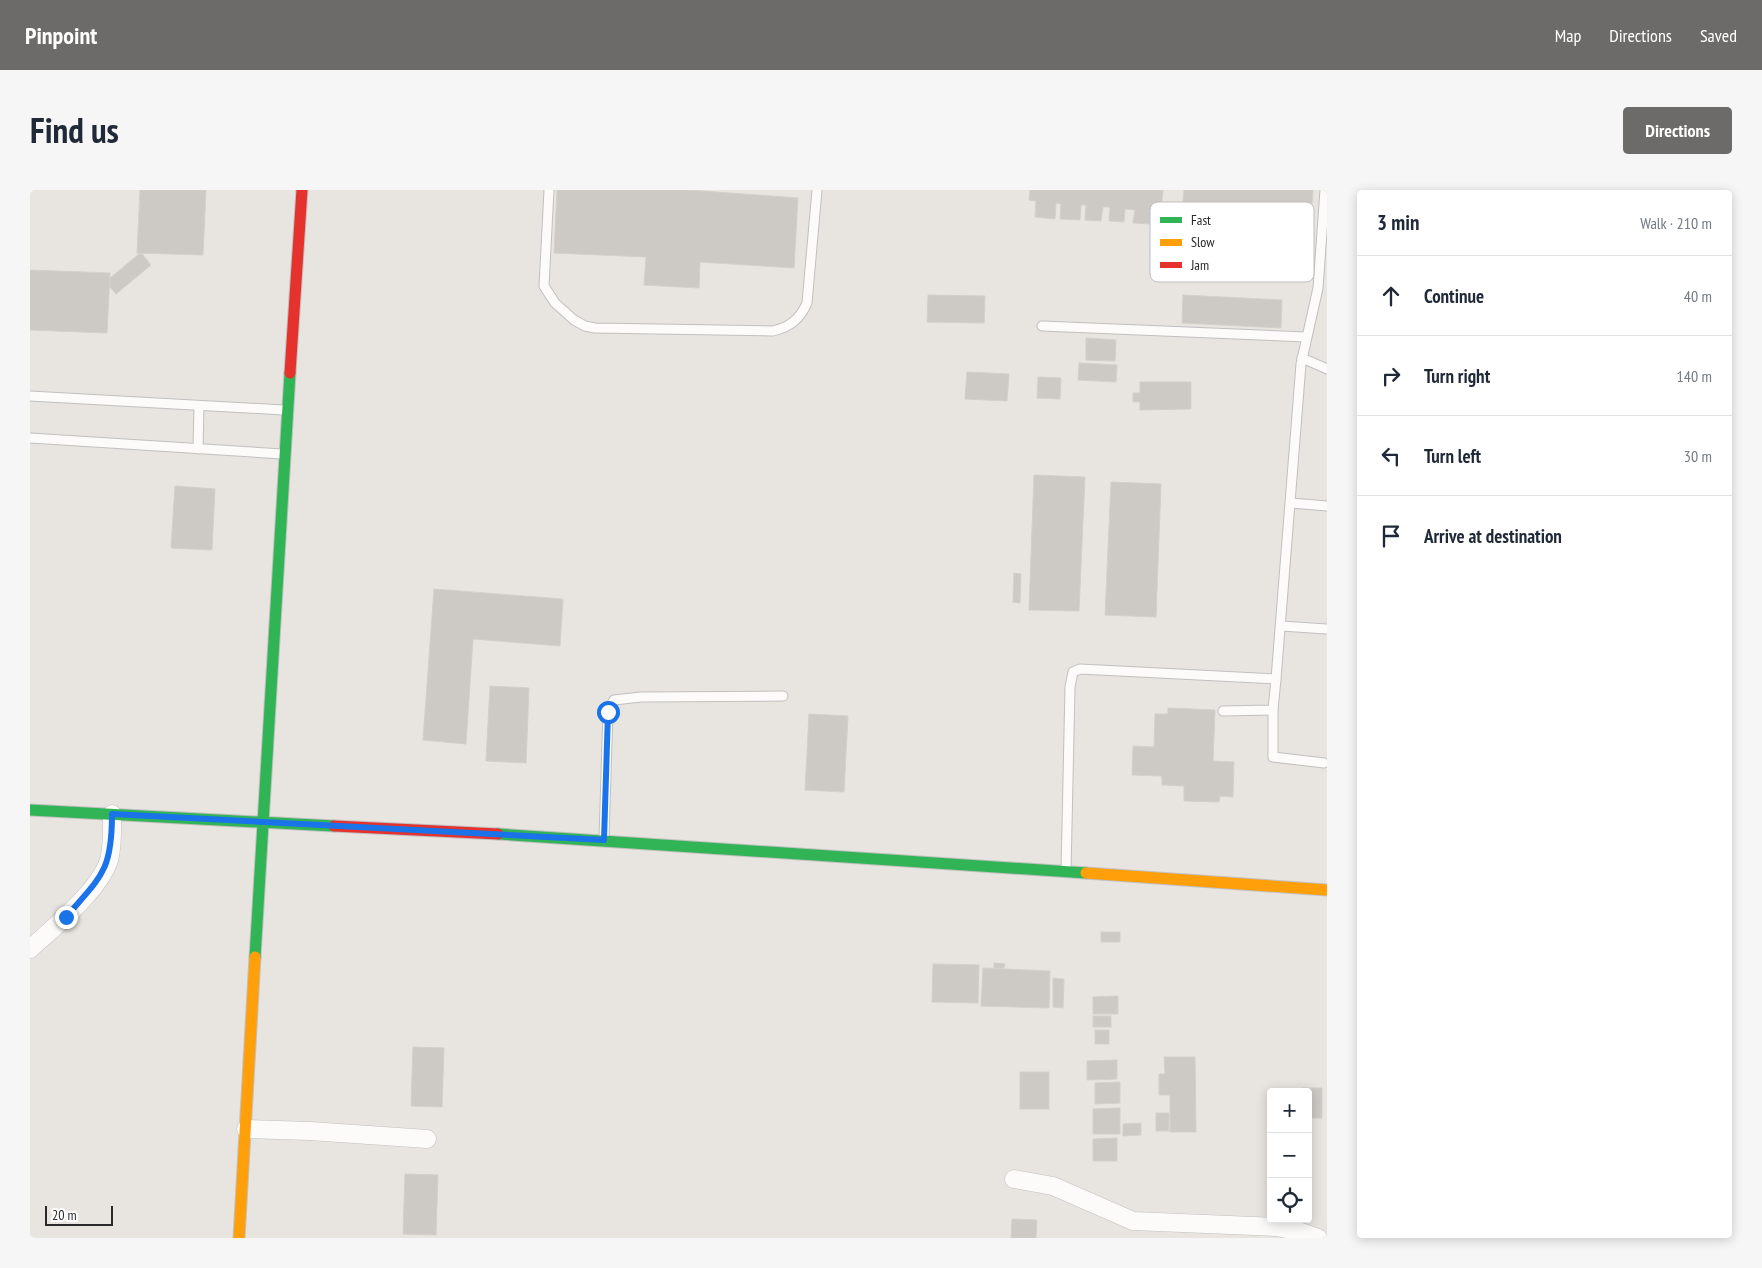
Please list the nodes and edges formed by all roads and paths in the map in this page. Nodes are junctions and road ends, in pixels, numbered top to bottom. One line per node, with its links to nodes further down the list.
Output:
1 (302, 190): 11 (street)
2 (549, 190): 3 (lane)
3 (817, 190)
4 (1325, 190): 6 (lane)
5 (1042, 326): 6 (lane)
6 (1305, 336): 7 (lane)
7 (1302, 358): 8 (lane); 15 (lane)
8 (1327, 369)
9 (30, 396): 10 (lane)
10 (199, 406): 11 (lane); 13 (lane)
11 (287, 410): 14 (street)
12 (30, 438): 13 (lane)
13 (198, 449): 14 (lane)
14 (284, 454): 26 (street)
15 (1290, 504): 16 (lane); 17 (lane)
16 (1327, 506)
17 (1281, 626): 18 (lane); 19 (lane)
18 (1327, 629)
19 (1276, 679): 21 (lane); 28 (lane)
20 (783, 696): 27 (lane)
21 (1273, 710): 22 (lane); 23 (lane)
22 (1223, 712)
23 (1324, 763)
24 (30, 810): 25 (street)
25 (112, 814): 26 (street); 30 (street)
26 (264, 823): 27 (street); 31 (street)
27 (604, 840): 28 (street)
28 (1066, 873): 29 (street)
29 (1327, 890)
30 (30, 948)
31 (246, 1129): 32 (street); 34 (street)
32 (427, 1139)
33 (1014, 1179): 35 (street)
34 (239, 1238)
35 (1318, 1238)

